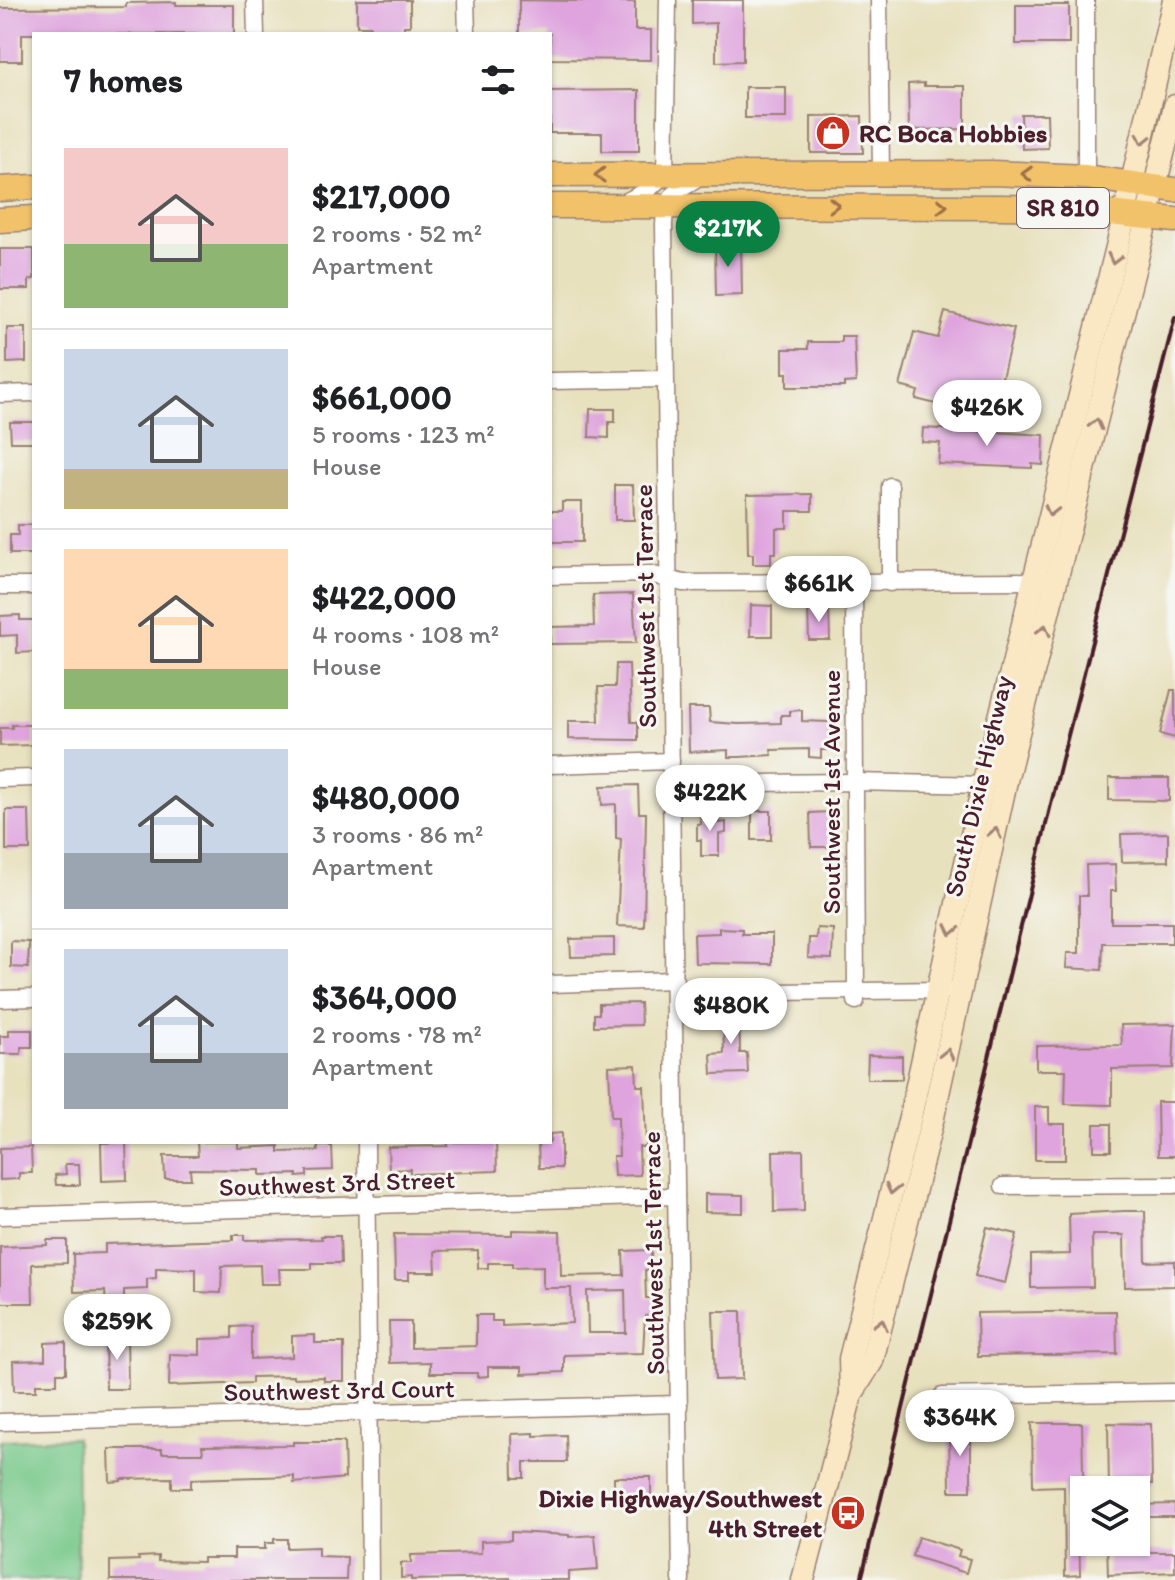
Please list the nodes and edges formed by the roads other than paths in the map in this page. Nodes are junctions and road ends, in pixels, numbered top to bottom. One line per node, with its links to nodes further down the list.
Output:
1 (255, 0): 7 (street)
2 (466, 0): 8 (street)
3 (668, 0): 11 (street)
4 (879, 0): 10 (street)
5 (1086, 0): 14 (street)
6 (1174, 0): 15 (main road, one-way to 15)
7 (256, 32)
8 (467, 32)
9 (1175, 106): 15 (main road)
10 (881, 173): 12 (main road, SR 810); 14 (main road, SR 810, one-way to 10)
11 (665, 174): 12 (main road, SR 810); 13 (main road, SR 810, one-way to 13); 20 (street)
12 (706, 174): 19 (street)
13 (552, 175)
14 (1086, 177): 15 (main road, SR 810)
15 (1154, 186): 21 (main road, South Dixie Highway)
16 (32, 187): 17 (main road)
17 (0, 189)
18 (552, 206): 20 (main road, SR 810)
19 (664, 206): 20 (main road, SR 810); 21 (main road, SR 810, one-way to 21); 25 (street, Southwest 1st Terrace)
20 (616, 207)
21 (1137, 215): 24 (main road, SR 810); 32 (main road, South Dixie Highway, one-way to 32); 33 (main road, South Dixie Highway, one-way to 21)
22 (32, 218): 23 (main road)
23 (0, 220)
24 (1175, 220)
25 (665, 379): 26 (street); 31 (street, Southwest 1st Terrace)
26 (552, 381)
27 (32, 393): 28 (street)
28 (0, 394)
29 (890, 486): 35 (street)
30 (552, 576): 31 (street)
31 (668, 579): 34 (street); 38 (street, Southwest 1st Terrace)
32 (1033, 581): 33 (street); 35 (street); 44 (main road, South Dixie Highway)
33 (1056, 581): 47 (main road, South Dixie Highway, one-way to 33)
34 (854, 583): 35 (street); 42 (street, Southwest 1st Avenue)
35 (890, 583)
36 (0, 586): 37 (street)
37 (32, 586)
38 (671, 761): 39 (street); 43 (street, Southwest 1st Terrace)
39 (552, 765)
40 (32, 778): 41 (street)
41 (0, 779)
42 (855, 782): 43 (street); 44 (street); 48 (street, Southwest 1st Avenue)
43 (671, 784): 46 (street, Southwest 1st Terrace)
44 (983, 785): 47 (main road, South Dixie Highway, one-way to 47)
45 (552, 984): 46 (street)
46 (675, 986): 48 (street); 54 (street, Southwest 1st Terrace)
47 (950, 990): 48 (street); 64 (main road, South Dixie Highway)
48 (856, 995)
49 (32, 998): 50 (street)
50 (0, 999)
51 (366, 1144): 55 (street)
52 (1175, 1185): 53 (street)
53 (1003, 1186)
54 (676, 1196): 55 (street, Southwest 3rd Street); 59 (street, Southwest 1st Terrace)
55 (368, 1206): 56 (street, Southwest 3rd Street); 60 (street)
56 (0, 1216)
57 (1175, 1392): 58 (street)
58 (942, 1396)
59 (679, 1404): 60 (street, Southwest 3rd Court); 63 (street, Southwest 1st Terrace)
60 (368, 1414): 61 (street, Southwest 3rd Court); 62 (street)
61 (0, 1422)
62 (370, 1580)
63 (681, 1580)
64 (803, 1580)

